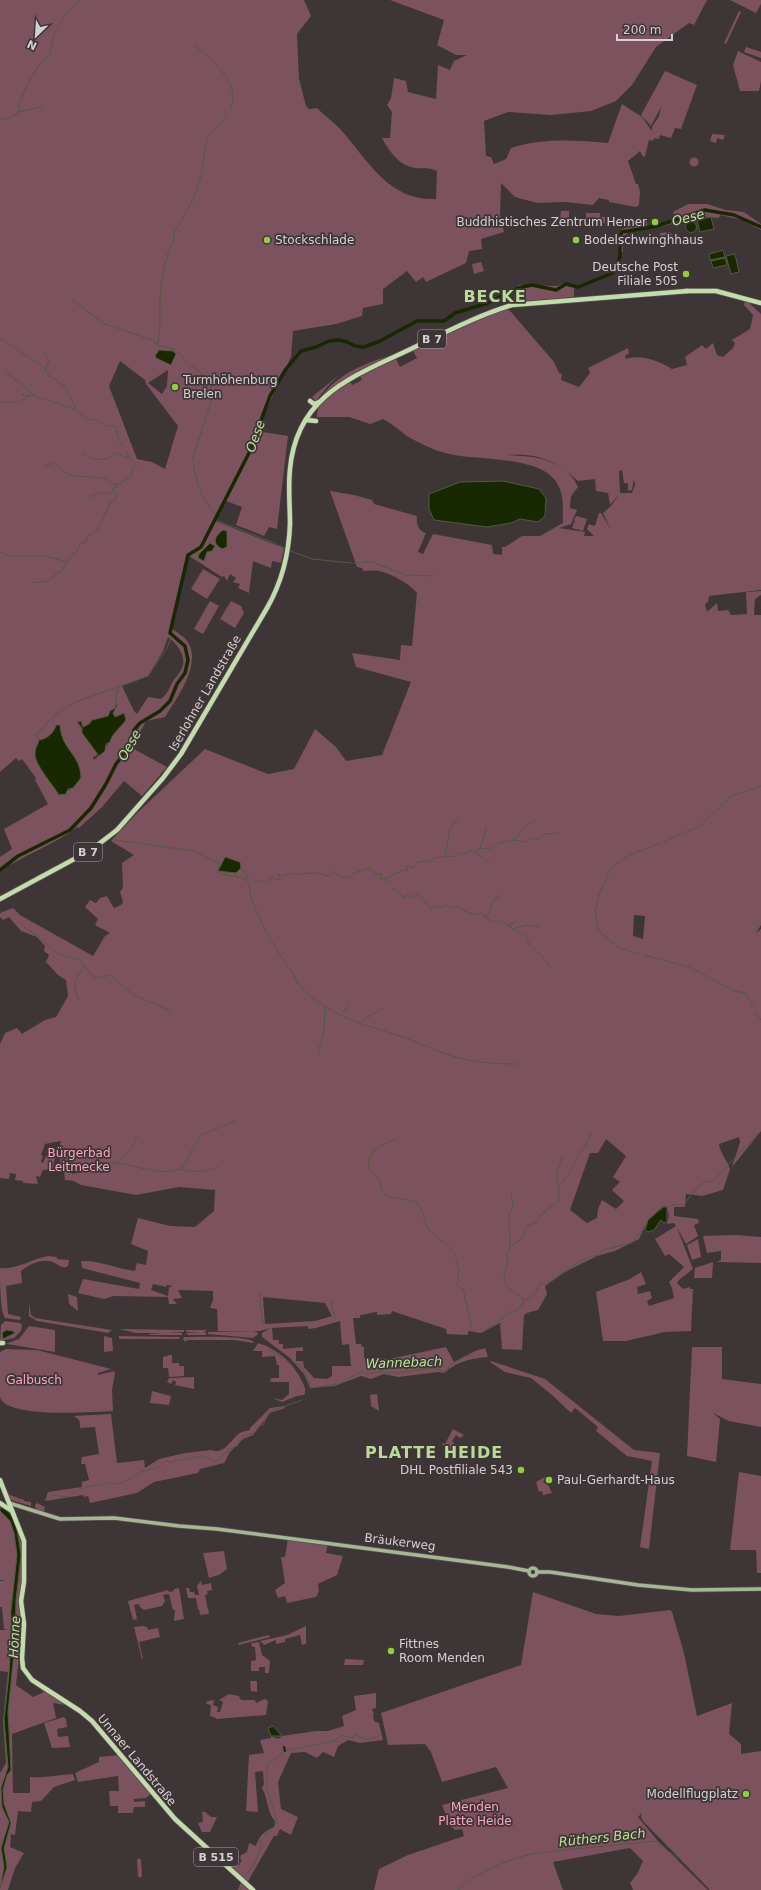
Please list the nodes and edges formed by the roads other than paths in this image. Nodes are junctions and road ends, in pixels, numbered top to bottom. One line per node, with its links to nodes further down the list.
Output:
1 (761, 303): 3 (main road, B 7)
2 (310, 401): 3 (main road)
3 (319, 402): 4 (main road, B 7)
4 (306, 420): 5 (main road); 6 (main road, Iserlohner Landstraße / B 7)
5 (316, 421)
6 (0, 899)
7 (0, 1480): 8 (main road, Unnaer Landstraße)
8 (4, 1492): 9 (main road); 11 (main road, Unnaer Landstraße); 12 (main road)
9 (0, 1496)
10 (0, 1502): 11 (main road); 13 (main road)
11 (9, 1503): 12 (main road, Bräukerweg); 13 (main road, Unnaer Landstraße / B 515)
12 (19, 1506): 13 (main road); 14 (main road, Bräukerweg)
13 (14, 1513): 17 (main road, Unnaer Landstraße / B 515)
14 (529, 1571): 15 (main road); 15 (main road)
15 (537, 1572): 16 (main road)
16 (761, 1588)
17 (253, 1890)

